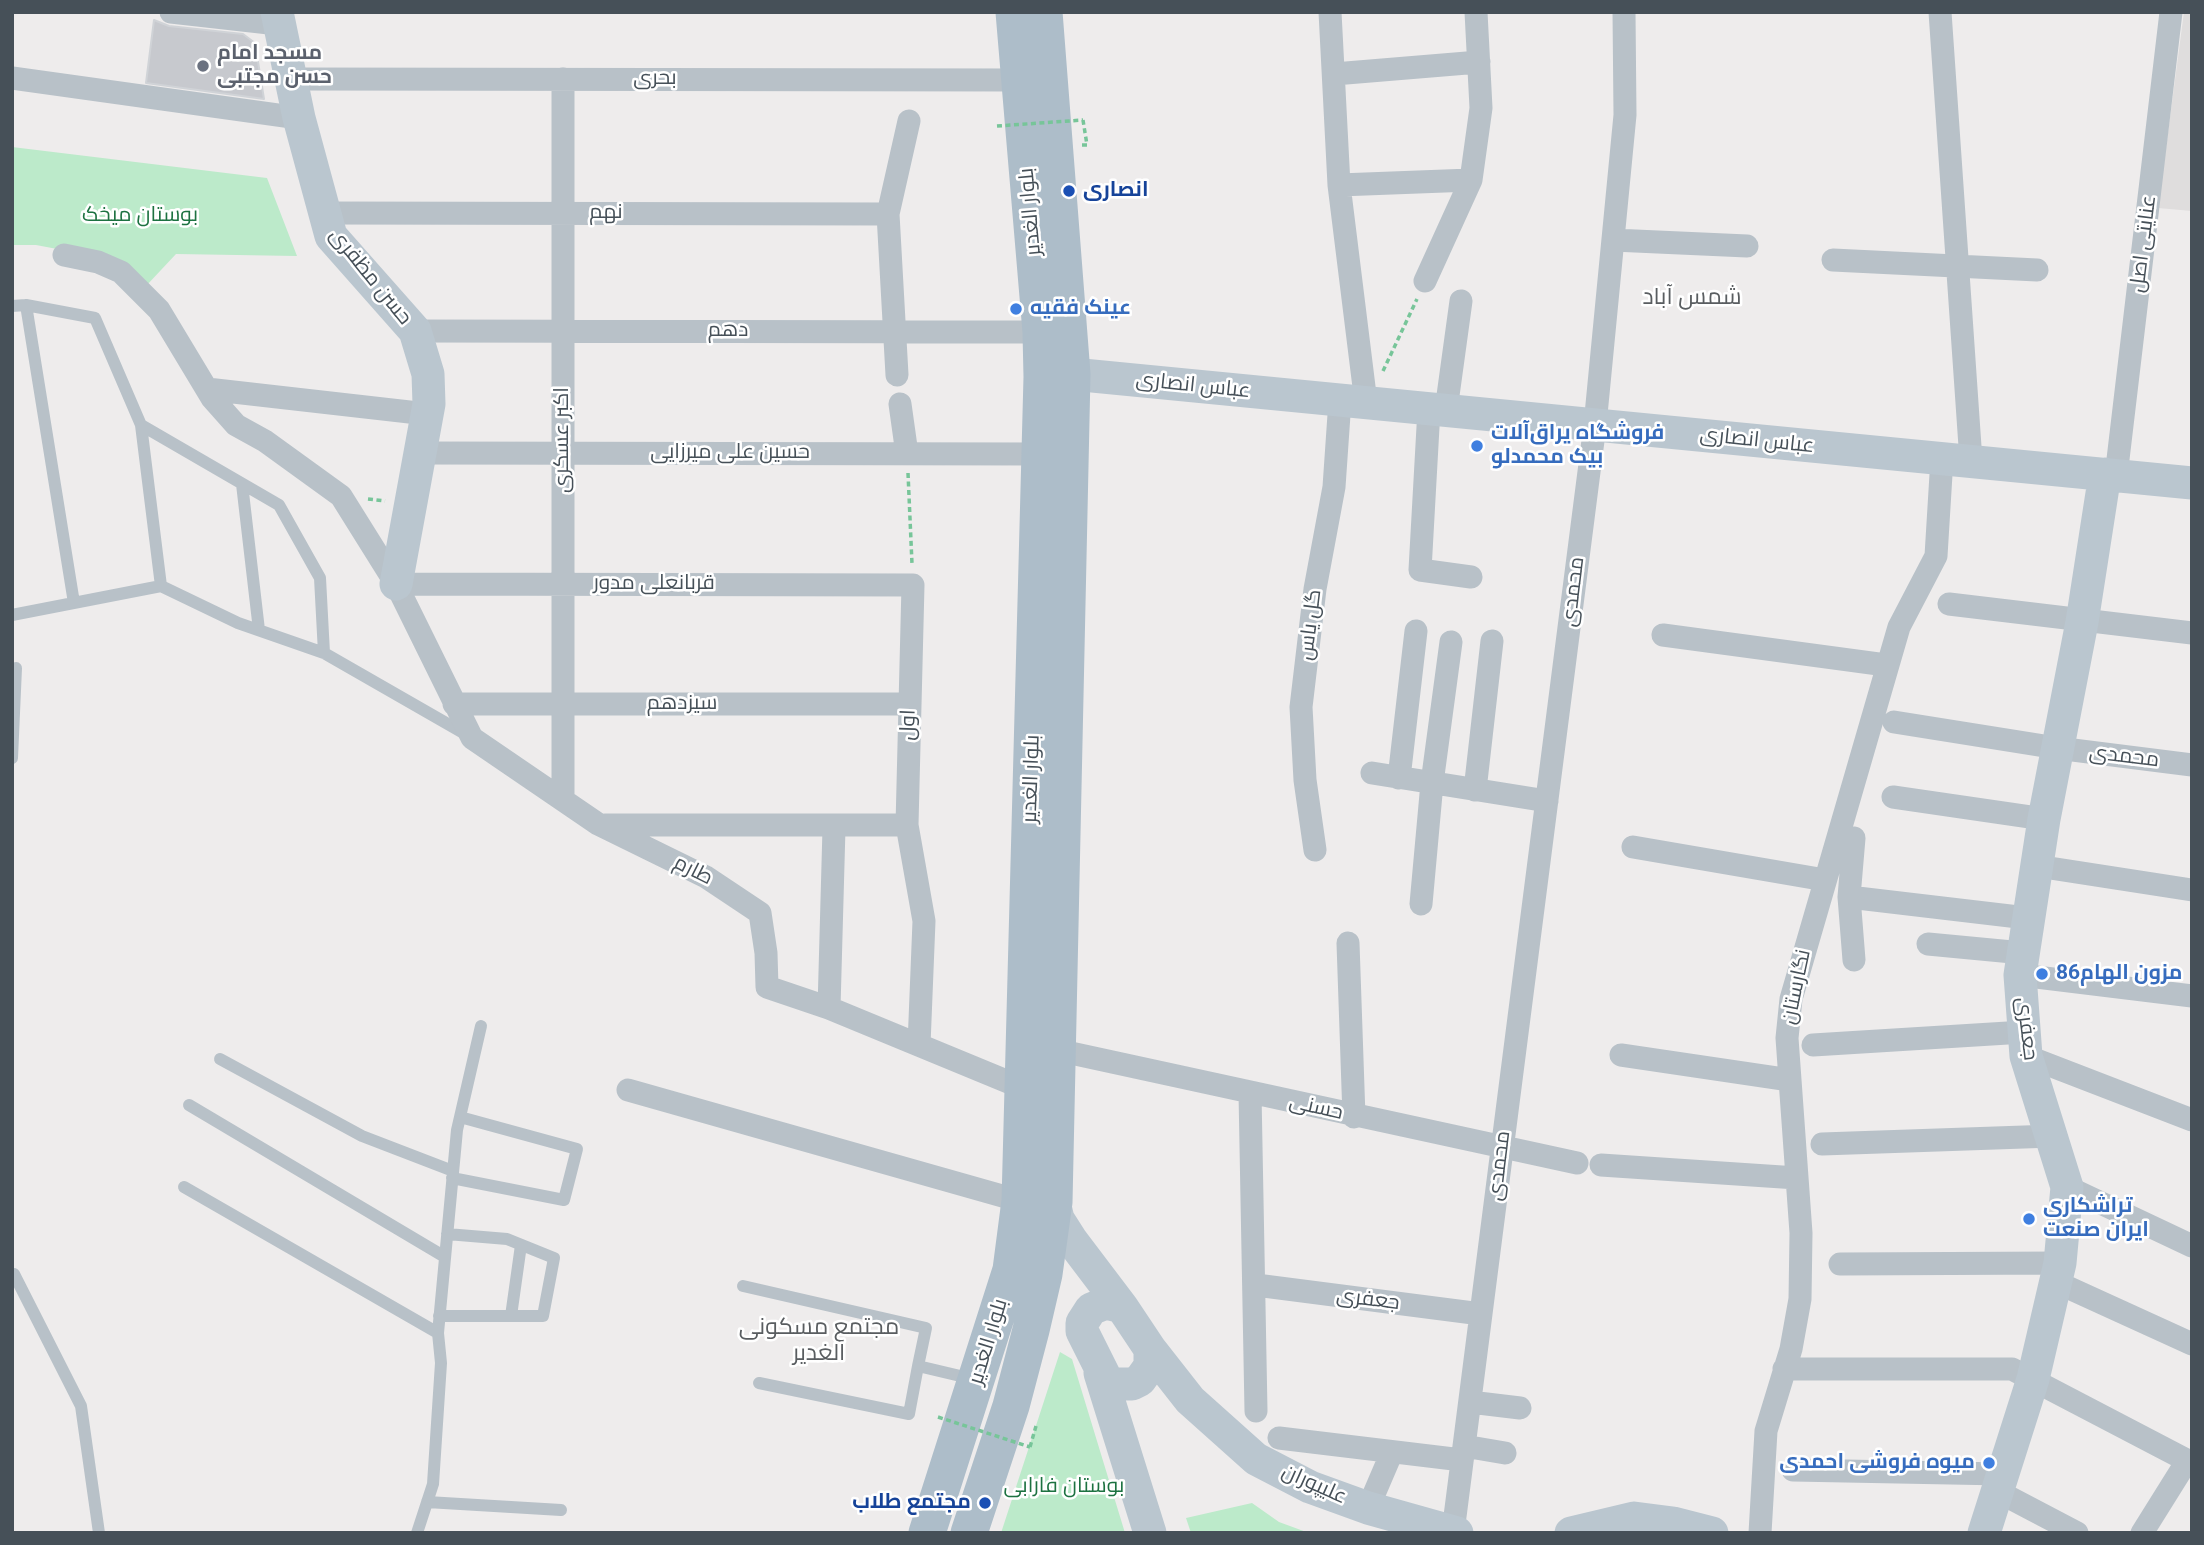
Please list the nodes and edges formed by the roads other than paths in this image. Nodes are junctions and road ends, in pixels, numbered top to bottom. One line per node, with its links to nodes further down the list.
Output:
1 (171, 12): 9 (street)
2 (1014, 12): 15 (main road, بلوار الغدیر)
3 (1044, 12): 37 (main road, بلوار الغدیر)
4 (1329, 12): 11 (street, گل یاس)
5 (1476, 12): 10 (street)
6 (1624, 12): 23 (street, محمدی)
7 (1940, 12): 27 (street, نگارستان)
8 (2171, 12): 51 (street, عنایتی اصل)
9 (277, 18): 13 (street, حسن مظفری)
10 (1479, 62): 11 (street); 18 (street)
11 (1334, 74): 19 (street, گل یاس)
12 (12, 78): 16 (street)
13 (291, 79): 14 (street, بحری); 16 (street, حسن مظفری)
14 (563, 79): 15 (street, بحری); 21 (street, اکبر عسکری)
15 (1020, 80): 36 (main road, بلوار الغدیر)
16 (299, 118): 20 (street, حسن مظفری)
17 (909, 121): 22 (street)
18 (1471, 180): 19 (street); 29 (street)
19 (1339, 185): 40 (street, گل یاس)
20 (323, 213): 21 (street, نهم); 33 (street, حسن مظفری)
21 (563, 213): 22 (street, نهم); 34 (street, اکبر عسکری)
22 (888, 214): 35 (street)
23 (1613, 240): 24 (street); 45 (street, محمدی)
24 (1746, 246)
25 (64, 256): 39 (street)
26 (1833, 261): 27 (street)
27 (1957, 266): 28 (street); 50 (street, نگارستان)
28 (2037, 270)
29 (1425, 281)
30 (1461, 302): 42 (street)
31 (26, 305): 32 (lane); 44 (lane); 59 (lane)
32 (12, 306)
33 (415, 331): 34 (street, دهم); 43 (street, حسن مظفری)
34 (563, 331): 35 (street, دهم); 47 (street, اکبر عسکری)
35 (895, 332): 36 (street, دهم); 38 (street)
36 (1041, 332): 49 (main road, بلوار الغدیر)
37 (1072, 374): 40 (street, عباس انصاری); 110 (main road, بلوار الغدیر)
38 (897, 375)
39 (207, 389): 43 (street); 55 (street, طارم)
40 (1353, 402): 42 (street, عباس انصاری); 93 (street, گل یاس)
41 (900, 404): 48 (street)
42 (1437, 410): 45 (street, عباس انصاری); 54 (street)
43 (427, 414): 46 (street, حسن مظفری)
44 (141, 425): 53 (lane); 58 (lane)
45 (1595, 425): 50 (street, عباس انصاری); 86 (street, محمدی)
46 (421, 453): 47 (street, حسین علی میرزایی); 55 (street, حسن مظفری)
47 (563, 453): 48 (street, حسین علی میرزایی); 56 (street, اکبر عسکری)
48 (907, 454): 49 (street, حسین علی میرزایی)
49 (1040, 454): 114 (main road, بلوار الغدیر)
50 (1957, 460): 51 (street, عباس انصاری); 70 (street, نگارستان)
51 (2110, 475): 52 (street, عباس انصاری); 62 (street, جعفری)
52 (2192, 483)
53 (242, 484): 63 (lane); 69 (lane)
54 (1471, 577)
55 (396, 584): 56 (street, قربانعلی مدور); 72 (street, طارم)
56 (563, 584): 57 (street, قربانعلی مدور); 73 (street, اکبر عسکری)
57 (913, 585): 74 (street, اول)
58 (161, 586): 59 (lane); 63 (lane)
59 (74, 603): 61 (lane)
60 (1948, 604): 62 (street)
61 (12, 615)
62 (2082, 622): 65 (street); 77 (street, جعفری)
63 (259, 630): 69 (lane)
64 (1416, 631): 81 (street)
65 (2192, 633)
66 (1663, 635): 70 (street)
67 (1492, 641): 83 (street)
68 (1451, 642): 82 (street)
69 (324, 653): 76 (lane)
70 (1886, 665): 95 (street, نگارستان)
71 (16, 668): 78 (lane)
72 (454, 704): 73 (street, سیزدهم); 76 (street, طارم)
73 (563, 704): 74 (street, سیزدهم); 85 (street, اکبر عسکری)
74 (910, 704): 89 (street, اول)
75 (1894, 722): 77 (street, محمدی)
76 (472, 738): 85 (street, طارم)
77 (2057, 748): 79 (street, محمدی); 87 (street, جعفری)
78 (12, 758)
79 (2192, 765)
80 (1372, 773): 81 (street)
81 (1399, 778): 82 (street)
82 (1432, 783): 83 (street); 98 (street)
83 (1475, 790): 86 (street)
84 (1894, 797): 87 (street)
85 (563, 800): 88 (street, طارم)
86 (1547, 801): 123 (street, محمدی)
87 (2044, 819): 94 (street, جعفری)
88 (598, 824): 90 (street); 105 (street, طارم)
89 (906, 825): 90 (street); 108 (street, اول)
90 (834, 828): 105 (street)
91 (1854, 838): 97 (street)
92 (1633, 847): 95 (street)
93 (1315, 850)
94 (2037, 866): 96 (street); 99 (street, جعفری)
95 (1825, 880): 113 (street, نگارستان)
96 (2192, 890)
97 (1849, 897): 99 (street); 102 (street)
98 (1421, 904)
99 (2027, 918): 103 (street, جعفری)
100 (1348, 943): 119 (street)
101 (1928, 944): 103 (street)
102 (1854, 960)
103 (2021, 964): 104 (street); 107 (street, جعفری)
104 (2192, 996)
105 (829, 1008): 108 (street, طارم)
106 (481, 1026): 118 (lane)
107 (2025, 1044): 109 (street); 120 (street); 121 (street, جعفری)
108 (919, 1045): 114 (street, طارم)
109 (1813, 1045)
110 (1056, 1050): 116 (street, حسنی); 130 (main road, بلوار الغدیر)
111 (1620, 1055): 113 (street)
112 (220, 1059): 126 (lane)
113 (1790, 1080): 127 (street, نگارستان)
114 (1023, 1088): 130 (main road, بلوار الغدیر)
115 (628, 1090): 130 (street)
116 (1250, 1093): 119 (street, حسنی); 138 (street)
117 (189, 1105): 134 (lane)
118 (460, 1117): 126 (lane); 126 (lane)
119 (1354, 1117): 123 (street, حسنی)
120 (2192, 1120)
121 (2053, 1136): 122 (street); 129 (street, جعفری)
122 (1822, 1144)
123 (1502, 1148): 124 (street, حسنی); 141 (street, محمدی)
124 (1577, 1163)
125 (1601, 1166): 127 (street)
126 (453, 1175): 131 (lane)
127 (1797, 1178): 150 (street, نگارستان)
128 (184, 1187): 146 (lane)
129 (2067, 1187): 133 (street); 136 (street, جعفری)
130 (1037, 1202): 140 (street); 144 (main road, بلوار الغدیر); 153 (main road, بلوار الغدیر)
131 (447, 1234): 132 (lane); 134 (lane)
132 (522, 1245): 143 (lane); 143 (lane)
133 (2192, 1246)
134 (445, 1257): 142 (lane)
135 (1840, 1264): 136 (street)
136 (2058, 1272): 147 (street); 152 (street, جعفری)
137 (14, 1273): 172 (lane)
138 (1256, 1285): 141 (street, جعفری); 159 (street)
139 (743, 1286): 149 (lane)
140 (1122, 1307): 145 (street); 148 (street)
141 (1481, 1314): 157 (street, محمدی)
142 (439, 1315): 143 (lane); 146 (lane)
143 (511, 1316)
144 (1031, 1330): 145 (street); 175 (main road, بلوار الغدیر)
145 (1082, 1331): 151 (street)
146 (438, 1333): 168 (lane)
147 (2192, 1344)
148 (1150, 1349): 154 (street); 156 (street)
149 (918, 1366): 153 (lane); 155 (lane)
150 (1784, 1369): 152 (street); 179 (street, نگارستان)
151 (1100, 1373): 154 (street); 160 (street)
152 (2033, 1379): 165 (street); 167 (street, جعفری)
153 (977, 1380): 174 (main road, بلوار الغدیر)
154 (1140, 1380): 156 (street); 160 (street)
155 (759, 1382)
156 (1190, 1400): 169 (street, علیپوران)
157 (1469, 1402): 158 (street); 163 (street, محمدی)
158 (1520, 1408)
159 (1256, 1410)
160 (1121, 1437): 176 (street)
161 (1279, 1438): 162 (street)
162 (1392, 1452): 163 (street); 169 (street)
163 (1463, 1453): 164 (street); 171 (street, محمدی)
164 (1505, 1453)
165 (2189, 1462): 182 (street)
166 (1793, 1470): 167 (street)
167 (2000, 1483): 180 (street, جعفری); 181 (street)
168 (427, 1502): 170 (lane); 173 (lane)
169 (1368, 1508): 171 (street, علیپوران)
170 (561, 1510)
171 (1455, 1532)
172 (99, 1533)
173 (417, 1533)
174 (927, 1533)
175 (969, 1533)
176 (1150, 1533)
177 (1571, 1533): 178 (street)
178 (1712, 1533)
179 (1760, 1533)
180 (1984, 1533)
181 (2077, 1533)
182 (2142, 1533)

